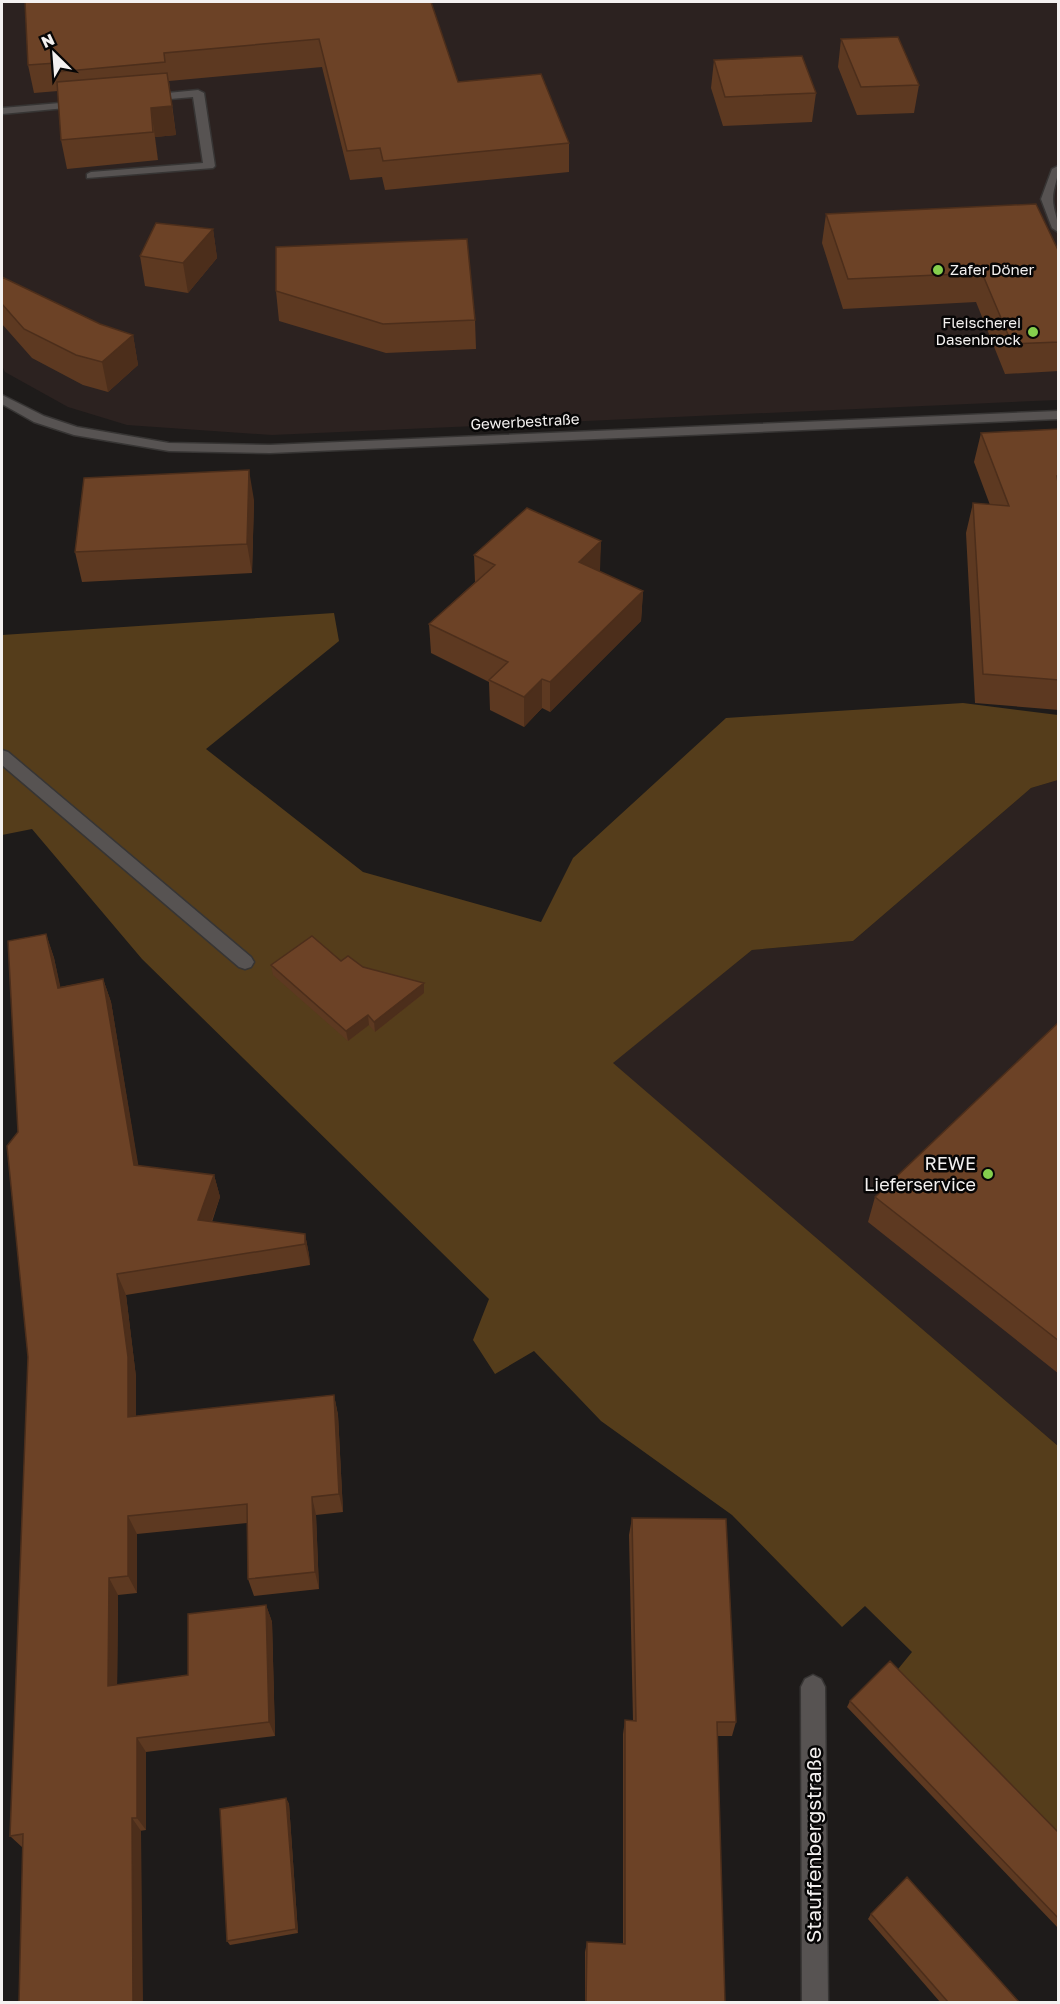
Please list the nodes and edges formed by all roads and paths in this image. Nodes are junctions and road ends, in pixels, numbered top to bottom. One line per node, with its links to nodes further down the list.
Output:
1 (140, 99): 5 (street)
2 (94, 103): 3 (street)
3 (2, 111)
4 (1059, 170): 6 (street)
5 (91, 177)
6 (1059, 228)
7 (2, 399): 8 (street, Gewerbestraße)
8 (1059, 415)
9 (2, 756): 10 (street)
10 (245, 962)
11 (813, 1686): 12 (street, Stauffenbergstraße)
12 (815, 2002)

